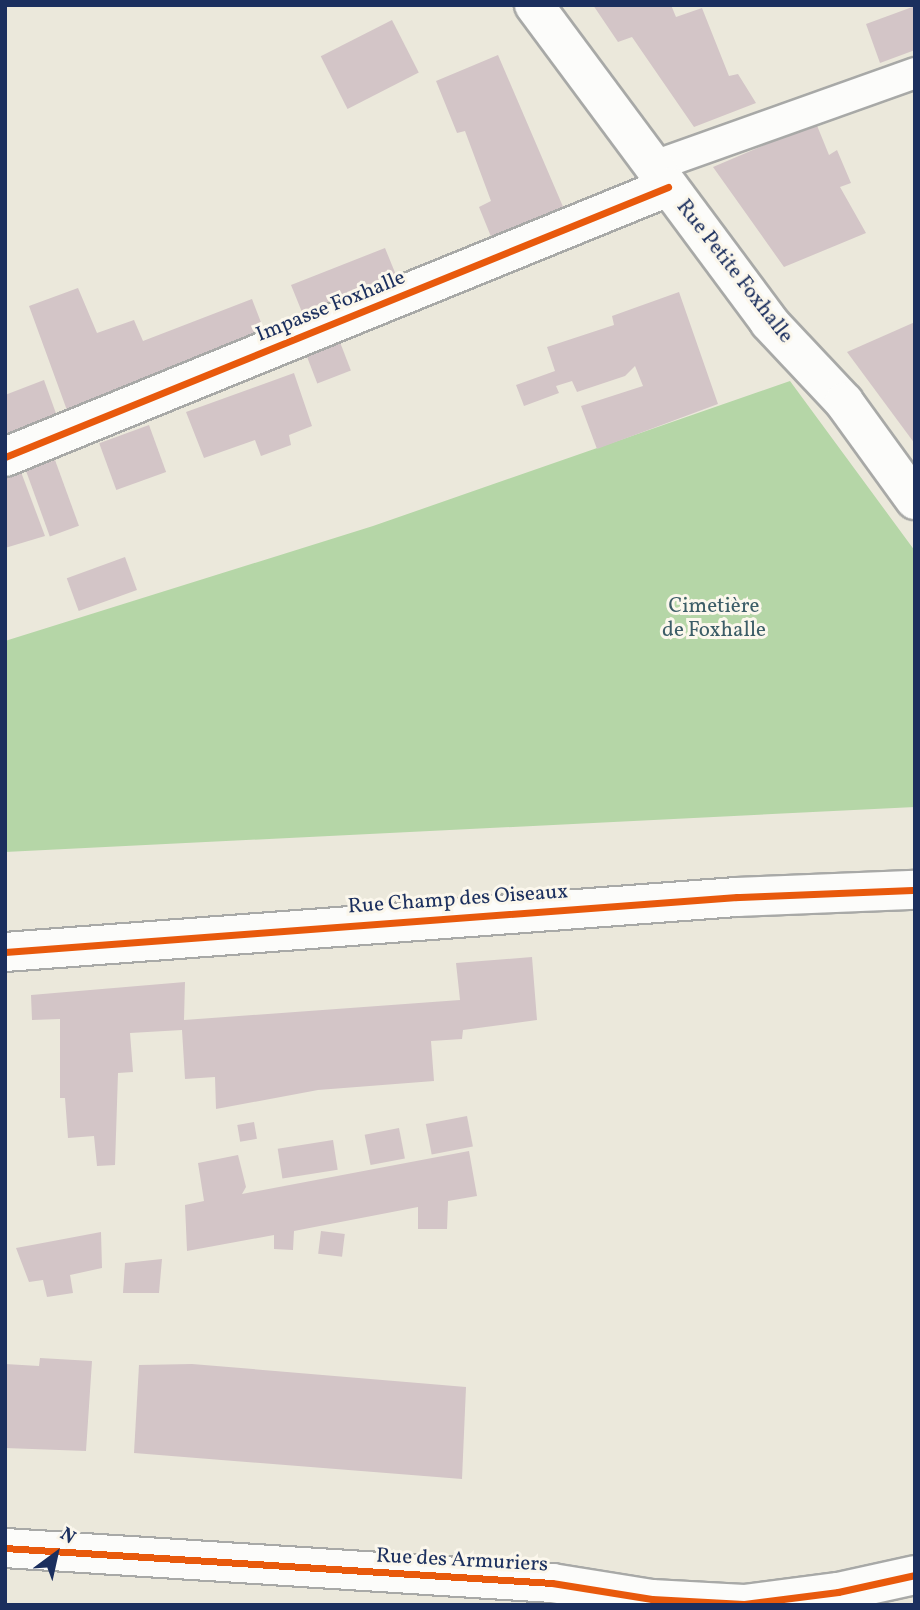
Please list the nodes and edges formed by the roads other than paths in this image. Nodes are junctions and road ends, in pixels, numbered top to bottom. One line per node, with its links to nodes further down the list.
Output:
1 (534, 5): 3 (street, Rue Petite Foxhalle)
2 (915, 73): 3 (lane)
3 (661, 177): 4 (street, Impasse Foxhalle); 5 (street, Rue Petite Foxhalle)
4 (5, 457)
5 (915, 500)
6 (915, 890): 7 (street, Rue Champ des Oiseaux)
7 (5, 952)
8 (5, 1548): 10 (street, Rue des Armuriers)
9 (915, 1575): 10 (street, Rue des Armuriers)
10 (652, 1602)

